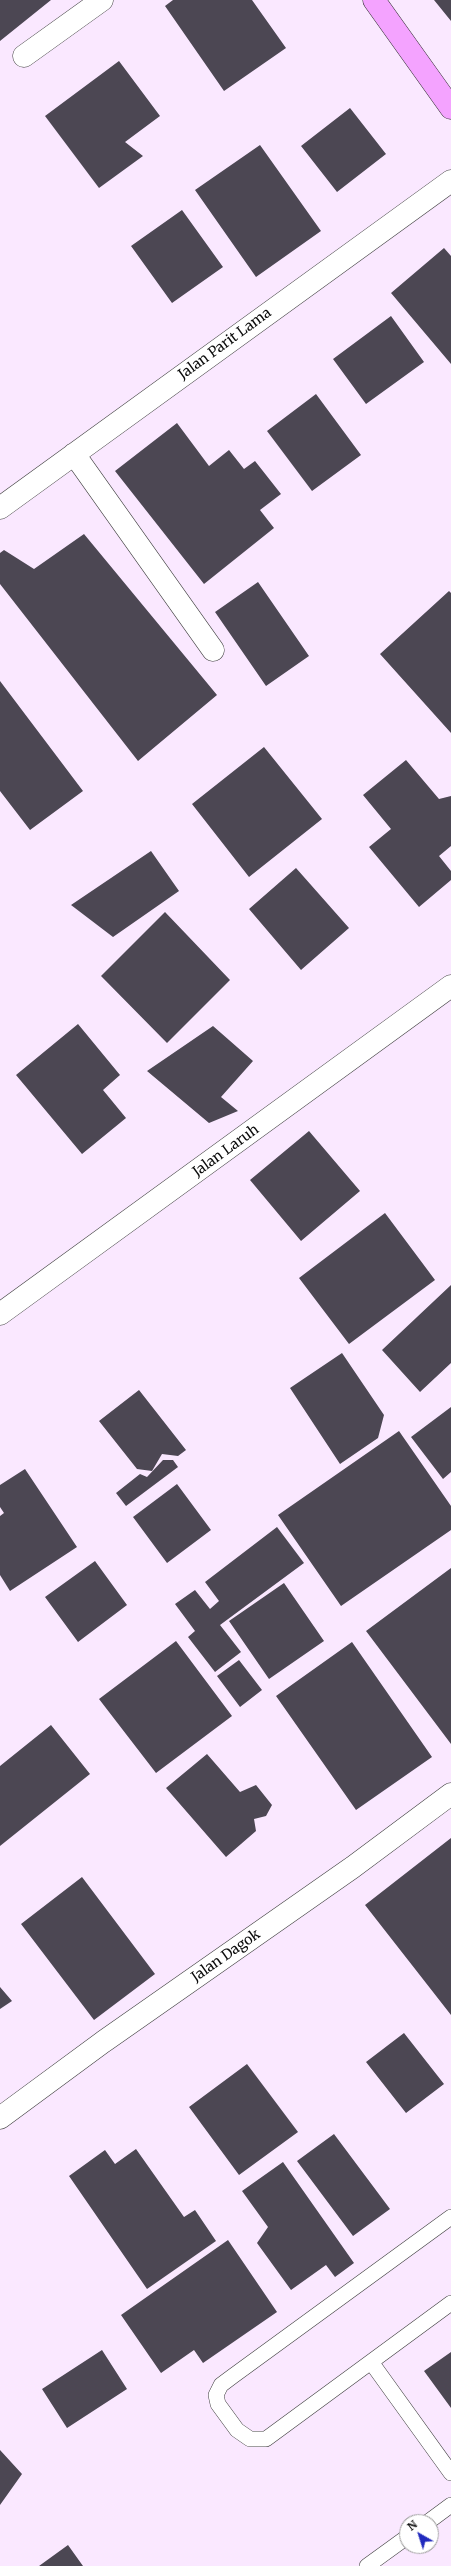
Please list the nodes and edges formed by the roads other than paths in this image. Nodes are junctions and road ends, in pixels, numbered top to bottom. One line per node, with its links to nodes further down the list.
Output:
1 (102, 0): 3 (street)
2 (374, 0): 4 (street)
3 (24, 56)
4 (451, 108)
5 (451, 181): 6 (street, Jalan Parit Lama)
6 (74, 454): 7 (street, Jalan Parit Lama); 8 (street)
7 (0, 508)
8 (213, 650)
9 (451, 986): 10 (street, Jalan Laruh)
10 (0, 1314)
11 (451, 1794): 12 (street, Jalan Dagok)
12 (0, 2118)
13 (451, 2217): 15 (lane)
14 (451, 2303): 15 (lane)
15 (371, 2362): 16 (lane)
16 (451, 2473)
17 (451, 2505): 18 (lane)
18 (439, 2514)
19 (399, 2543): 20 (lane)
20 (367, 2566)

